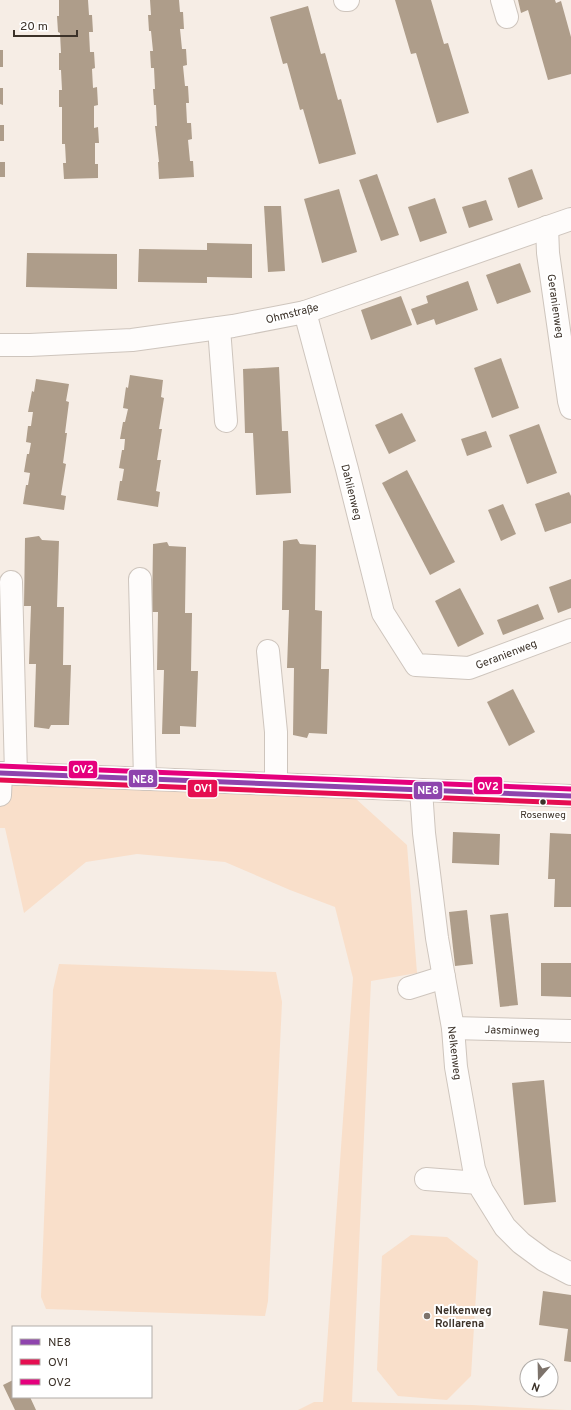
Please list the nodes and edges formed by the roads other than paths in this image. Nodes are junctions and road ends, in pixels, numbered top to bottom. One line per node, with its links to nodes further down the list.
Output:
1 (571, 218): 2 (street, Ohmstraße)
2 (547, 227): 3 (street, Ohmstraße); 6 (street, Geranienweg)
3 (305, 312): 4 (street, Ohmstraße); 12 (street, Dahlienweg)
4 (220, 328): 5 (street, Ohmstraße); 7 (street)
5 (0, 345)
6 (571, 408)
7 (226, 421)
8 (140, 579): 14 (street)
9 (11, 582): 13 (street)
10 (571, 630): 12 (street, Geranienweg)
11 (268, 651): 15 (street)
12 (416, 665)
13 (6, 773): 14 (street); 17 (street)
14 (145, 779): 15 (street)
15 (276, 784): 16 (street)
16 (421, 790): 18 (street); 19 (street, Nelkenweg)
17 (0, 795)
18 (571, 796)
19 (444, 977): 20 (street); 21 (street, Nelkenweg)
20 (410, 988)
21 (453, 1028): 22 (street, Jasminweg); 24 (street, Nelkenweg)
22 (571, 1031)
23 (426, 1179): 24 (street)
24 (479, 1183): 25 (street, Nelkenweg)
25 (571, 1274)

